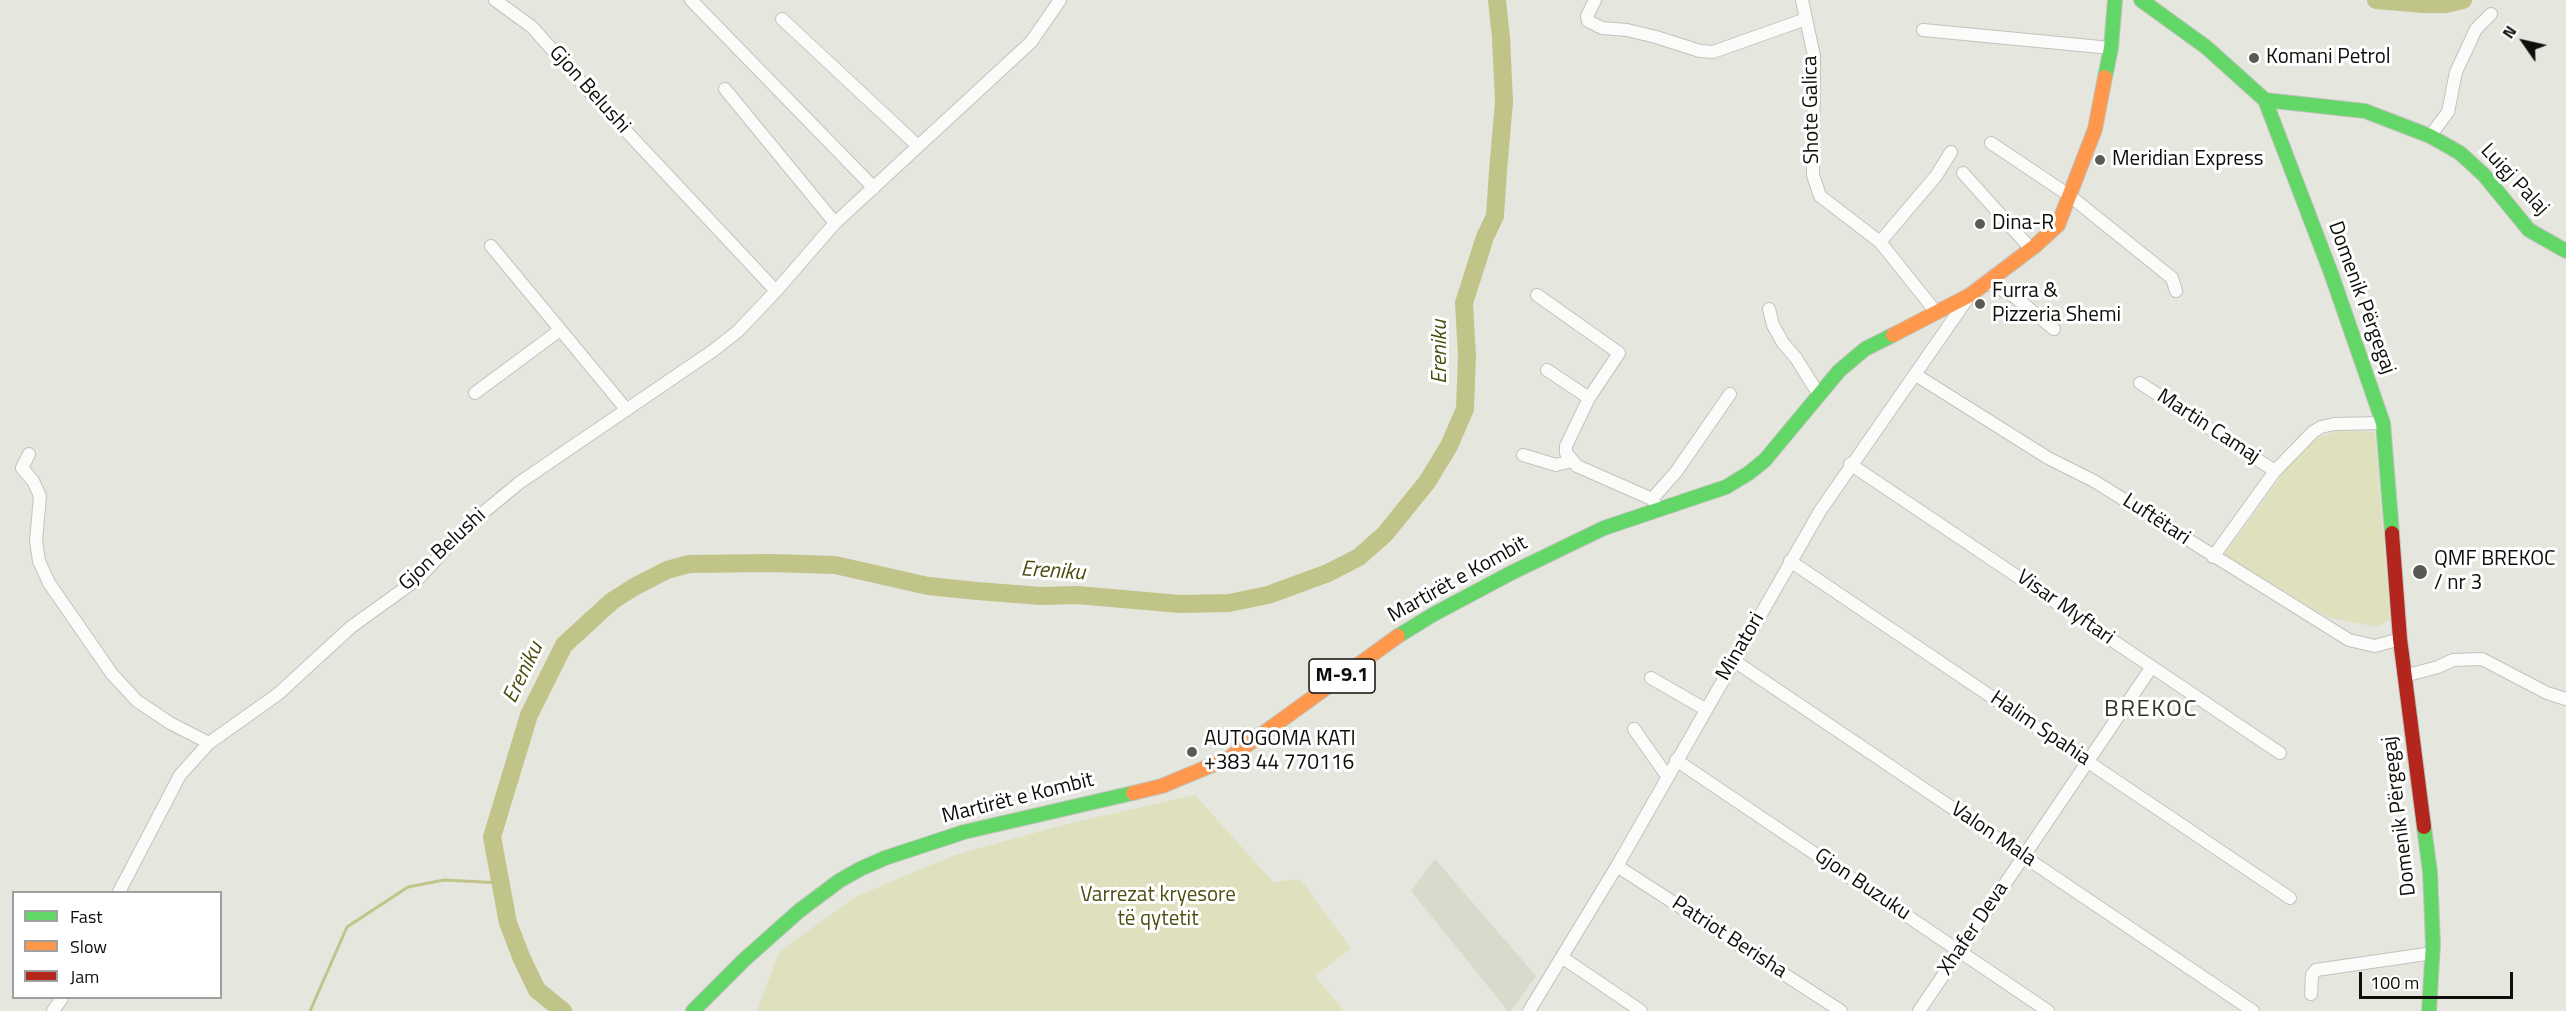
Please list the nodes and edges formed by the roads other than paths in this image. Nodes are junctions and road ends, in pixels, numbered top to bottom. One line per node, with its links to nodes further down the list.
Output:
1 (495, 0): 28 (street, Gjon Belushi)
2 (691, 0): 20 (street)
3 (1060, 0): 17 (street, Gjon Belushi)
4 (1595, 0): 10 (street)
5 (1802, 0): 10 (street, Shote Galica)
6 (2115, 0): 12 (main road, Martirët e Kombit / M-9.1)
7 (2141, 0): 14 (main road, Domenik Përgegaj)
8 (2491, 14): 15 (street)
9 (782, 19): 17 (street)
10 (1806, 19): 23 (street, Shote Galica)
11 (1923, 30): 12 (street)
12 (2111, 48): 21 (main road, Martirët e Kombit / M-9.1)
13 (725, 89): 22 (street)
14 (2265, 100): 15 (main road, Luigj Palaj); 44 (main road, Domenik Përgegaj)
15 (2430, 136): 26 (main road, Luigj Palaj)
16 (1992, 143): 21 (street)
17 (918, 146): 20 (street, Gjon Belushi)
18 (1952, 153): 23 (street)
19 (1964, 173): 25 (street)
20 (874, 188): 22 (street, Gjon Belushi)
21 (2070, 196): 25 (main road, Martirët e Kombit / M-9.1); 29 (street)
22 (836, 223): 28 (street, Gjon Belushi)
23 (1880, 242): 33 (street, Shote Galica)
24 (491, 246): 35 (street)
25 (2031, 249): 27 (main road, Martirët e Kombit / M-9.1)
26 (2566, 251)
27 (1987, 282): 31 (main road, Martirët e Kombit / M-9.1); 34 (street)
28 (776, 291): 43 (street, Gjon Belushi)
29 (2176, 291)
30 (1537, 295): 42 (street)
31 (1970, 295): 33 (main road, Martirët e Kombit / M-9.1); 37 (street, Minatori)
32 (1769, 309): 41 (street)
33 (1936, 312): 41 (main road, Martirët e Kombit / M-9.1)
34 (2054, 329)
35 (560, 330): 39 (street); 43 (street)
36 (1547, 370): 42 (street)
37 (1916, 375): 48 (street, Minatori); 51 (street, Luftëtari)
38 (2140, 383): 49 (street, Martin Camaj)
39 (475, 393)
40 (1730, 394): 50 (street)
41 (1819, 395): 50 (main road, Martirët e Kombit / M-9.1)
42 (1589, 398): 47 (street)
43 (626, 409): 61 (street, Gjon Belushi)
44 (2383, 423): 49 (street, Martin Camaj); 53 (main road, Domenik Përgegaj)
45 (29, 454): 61 (street)
46 (1523, 455): 47 (street)
47 (1572, 461): 50 (street)
48 (1850, 464): 52 (street, Minatori); 55 (street, Visar Myftari)
49 (2275, 471): 51 (street, Martin Camaj)
50 (1655, 504): 74 (main road, Martirët e Kombit / M-9.1)
51 (2213, 557): 53 (street, Luftëtari)
52 (1790, 561): 54 (street, Minatori); 64 (street, Halim Spahia)
53 (2400, 639): 56 (main road, Domenik Përgegaj)
54 (1733, 660): 59 (street, Minatori); 66 (street, Valon Mala)
55 (2151, 668): 62 (street, Visar Myftari); 64 (street, Xhafer Deva)
56 (2404, 676): 58 (street); 71 (main road, Domenik Përgegaj)
57 (1651, 678): 59 (street)
58 (2566, 699)
59 (1705, 709): 63 (street, Minatori)
60 (1634, 729): 65 (street)
61 (209, 743): 68 (street, Gjon Belushi)
62 (2280, 753)
63 (1676, 760): 65 (street, Minatori); 70 (street, Gjon Buzuku)
64 (2087, 762): 66 (street, Xhafer Deva); 69 (street, Halim Spahia)
65 (1667, 776): 67 (street, Minatori)
66 (2024, 856): 70 (street, Xhafer Deva); 80 (street, Valon Mala)
67 (1617, 866): 72 (street, Minatori); 77 (street, Patriot Berisha)
68 (120, 891)
69 (2290, 898)
70 (1959, 951): 78 (street, Xhafer Deva); 79 (street, Gjon Buzuku)
71 (2433, 953): 73 (street); 81 (main road, Domenik Përgegaj)
72 (1563, 958): 75 (street, Minatori); 76 (street)
73 (2311, 994)
74 (693, 1011)
75 (1529, 1011)
76 (1641, 1011)
77 (1841, 1011)
78 (1919, 1011)
79 (2048, 1011)
80 (2253, 1011)
81 (2429, 1011)

